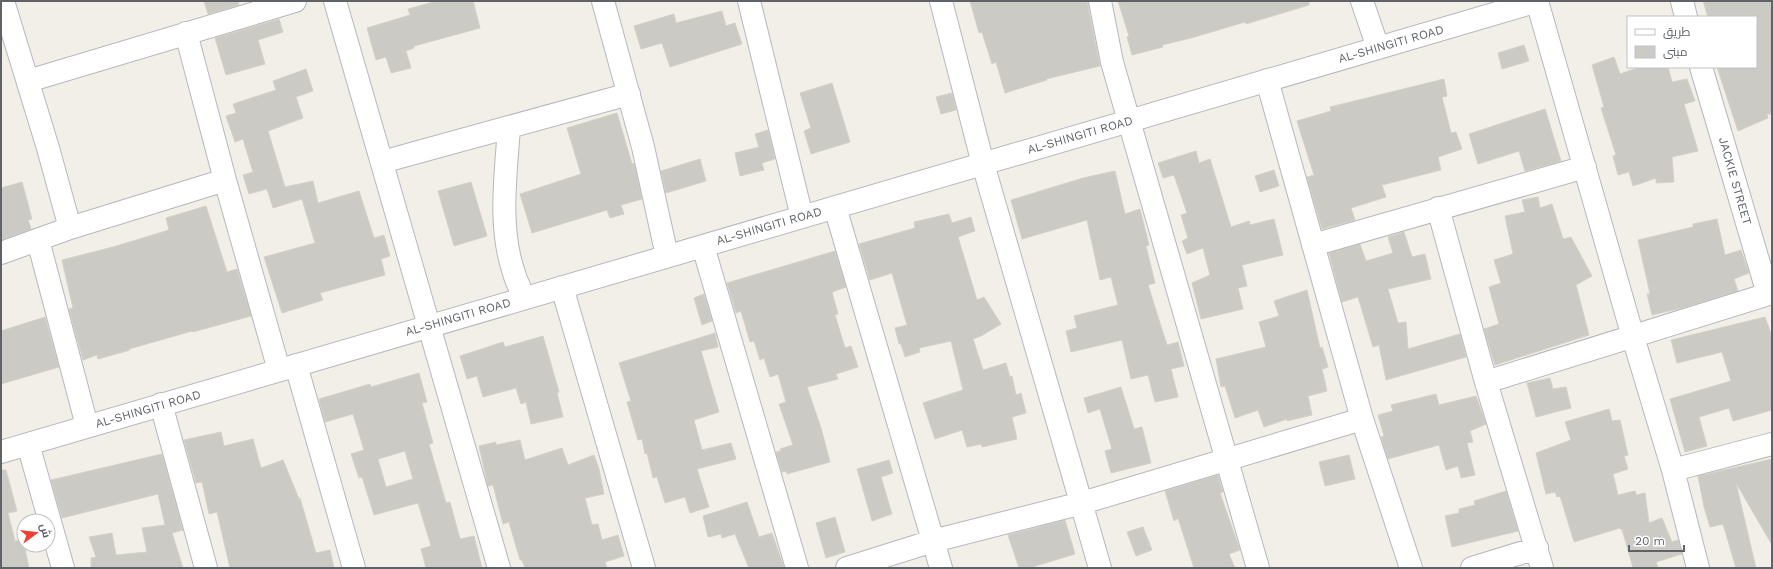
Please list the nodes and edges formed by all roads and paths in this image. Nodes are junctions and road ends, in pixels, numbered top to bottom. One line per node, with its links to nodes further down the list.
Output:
1 (3, 1): 16 (street)
2 (295, 1): 12 (street)
3 (335, 1): 20 (street)
4 (603, 1): 17 (street)
5 (749, 1): 26 (street)
6 (941, 1): 21 (street)
7 (1100, 1): 18 (street)
8 (1362, 1): 13 (street)
9 (1538, 1): 13 (street, AL-SHINGITI ROAD); 22 (street)
10 (1682, 1): 11 (street)
11 (1686, 16)
12 (186, 34): 16 (street); 23 (street)
13 (1378, 48): 15 (street, AL-SHINGITI ROAD)
14 (1701, 68): 34 (street, JACKIE STREET)
15 (1266, 80): 18 (street, AL-SHINGITI ROAD); 29 (street)
16 (28, 81): 27 (street)
17 (629, 94): 19 (street); 32 (street)
18 (1129, 121): 21 (street, AL-SHINGITI ROAD); 46 (street)
19 (509, 127): 20 (street); 35 (street)
20 (382, 162): 36 (street)
21 (983, 164): 24 (street, AL-SHINGITI ROAD); 48 (street)
22 (1585, 167): 25 (street); 37 (street)
23 (225, 180): 27 (street); 38 (street)
24 (835, 207): 26 (street, AL-SHINGITI ROAD); 49 (street)
25 (1438, 208): 29 (street); 39 (street)
26 (802, 217): 30 (street, AL-SHINGITI ROAD)
27 (70, 228): 28 (street)
28 (38, 240): 31 (street); 42 (street)
29 (1313, 245): 41 (street)
30 (703, 246): 32 (street, AL-SHINGITI ROAD); 56 (street)
31 (1, 253)
32 (667, 256): 33 (street, AL-SHINGITI ROAD)
33 (562, 287): 35 (street, AL-SHINGITI ROAD); 55 (street)
34 (1770, 294): 37 (street)
35 (524, 298): 36 (street, AL-SHINGITI ROAD)
36 (429, 326): 38 (street, AL-SHINGITI ROAD); 54 (street)
37 (1633, 337): 39 (street); 47 (street)
38 (288, 368): 40 (street, AL-SHINGITI ROAD); 53 (street)
39 (1486, 382): 50 (street)
40 (161, 404): 42 (street, AL-SHINGITI ROAD); 52 (street)
41 (1362, 419): 46 (street); 61 (street)
42 (87, 426): 43 (street, AL-SHINGITI ROAD)
43 (28, 444): 45 (street, AL-SHINGITI ROAD); 51 (street)
44 (1772, 444): 47 (street)
45 (1, 452)
46 (1226, 460): 48 (street); 60 (street)
47 (1673, 470): 63 (street)
48 (1082, 503): 49 (street); 59 (street)
49 (933, 541): 57 (street); 58 (street)
50 (1540, 558): 62 (street)
51 (63, 568)
52 (206, 568)
53 (354, 568)
54 (499, 568)
55 (644, 568)
56 (797, 568)
57 (846, 568)
58 (941, 568)
59 (1100, 568)
60 (1258, 568)
61 (1411, 568)
62 (1472, 568)
63 (1698, 568)

